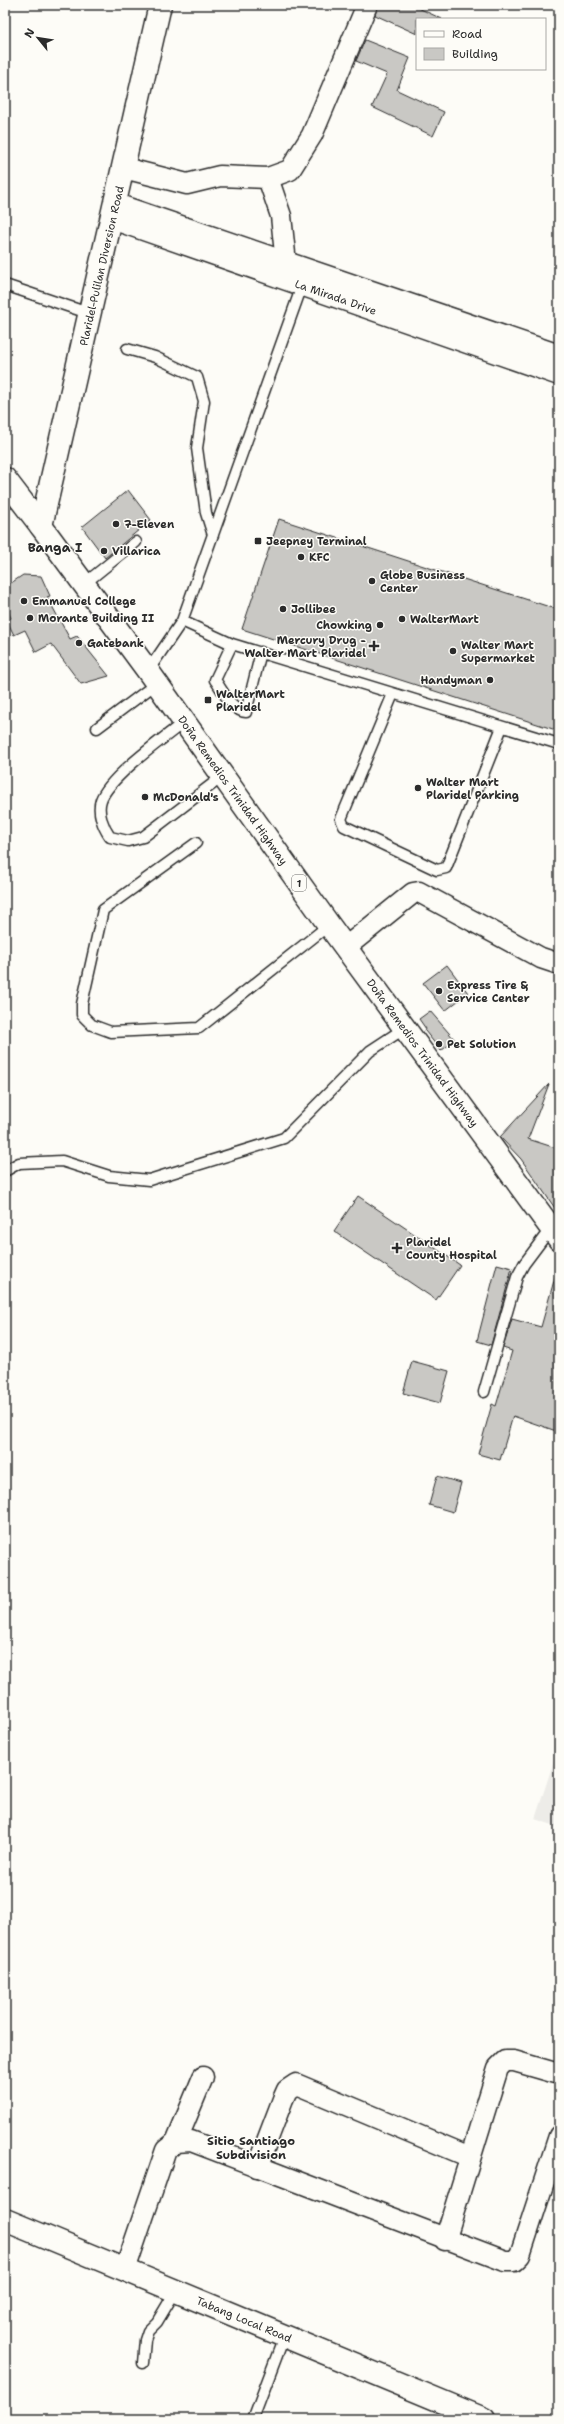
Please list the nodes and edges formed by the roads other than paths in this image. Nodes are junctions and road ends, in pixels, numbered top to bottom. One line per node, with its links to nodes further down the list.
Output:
1 (160, 5): 3 (main road, Plaridel-Pulilan Diversion Road)
2 (367, 5): 4 (street)
3 (124, 168): 4 (street); 5 (main road, Plaridel-Pulilan Diversion Road)
4 (268, 178): 7 (street)
5 (114, 211): 6 (street, La Mirada Drive); 10 (main road, Plaridel-Pulilan Diversion Road)
6 (162, 229): 7 (street, La Mirada Drive); 8 (street, La Mirada Drive)
7 (286, 263): 8 (street, La Mirada Drive)
8 (305, 278): 12 (street, La Mirada Drive); 13 (street, La Mirada Drive); 16 (lane)
9 (5, 285): 10 (lane)
10 (90, 314): 15 (main road, Plaridel-Pulilan Diversion Road)
11 (127, 349): 16 (lane)
12 (559, 356)
13 (559, 375)
14 (5, 478): 15 (main road, Doña Remedios Trinidad Highway / 1)
15 (41, 526): 18 (main road, Doña Remedios Trinidad Highway / 1)
16 (213, 535): 19 (lane)
17 (136, 542): 18 (lane)
18 (84, 584): 22 (main road, Doña Remedios Trinidad Highway / 1)
19 (182, 621): 20 (lane); 22 (lane)
20 (232, 644): 21 (lane); 21 (lane)
21 (261, 652): 23 (lane)
22 (153, 677): 24 (main road, Doña Remedios Trinidad Highway / 1); 26 (lane)
23 (393, 694): 25 (lane); 25 (lane)
24 (184, 722): 28 (main road, Doña Remedios Trinidad Highway / 1); 28 (lane)
25 (502, 727): 27 (lane)
26 (97, 728)
27 (559, 744)
28 (223, 776): 30 (main road, Doña Remedios Trinidad Highway / 1)
29 (196, 843): 30 (lane)
30 (329, 925): 31 (main road, Doña Remedios Trinidad Highway / 1)
31 (346, 947): 32 (street); 33 (main road, Doña Remedios Trinidad Highway / 1)
32 (559, 964)
33 (405, 1028): 34 (lane); 35 (main road, Doña Remedios Trinidad Highway / 1)
34 (5, 1171)
35 (555, 1234): 36 (lane)
36 (484, 1392)
37 (559, 2074): 41 (street)
38 (203, 2077): 40 (street)
39 (559, 2136): 44 (street)
40 (176, 2142): 42 (street); 45 (street)
41 (470, 2157): 42 (street); 44 (street)
42 (257, 2167): 44 (street)
43 (5, 2220): 45 (main road, Tabang Local Road)
44 (446, 2240)
45 (125, 2270): 46 (main road, Tabang Local Road)
46 (175, 2292): 47 (main road, Tabang Local Road); 48 (lane)
47 (284, 2337): 49 (lane); 50 (main road, Tabang Local Road)
48 (144, 2363)
49 (253, 2419)
50 (484, 2419)

